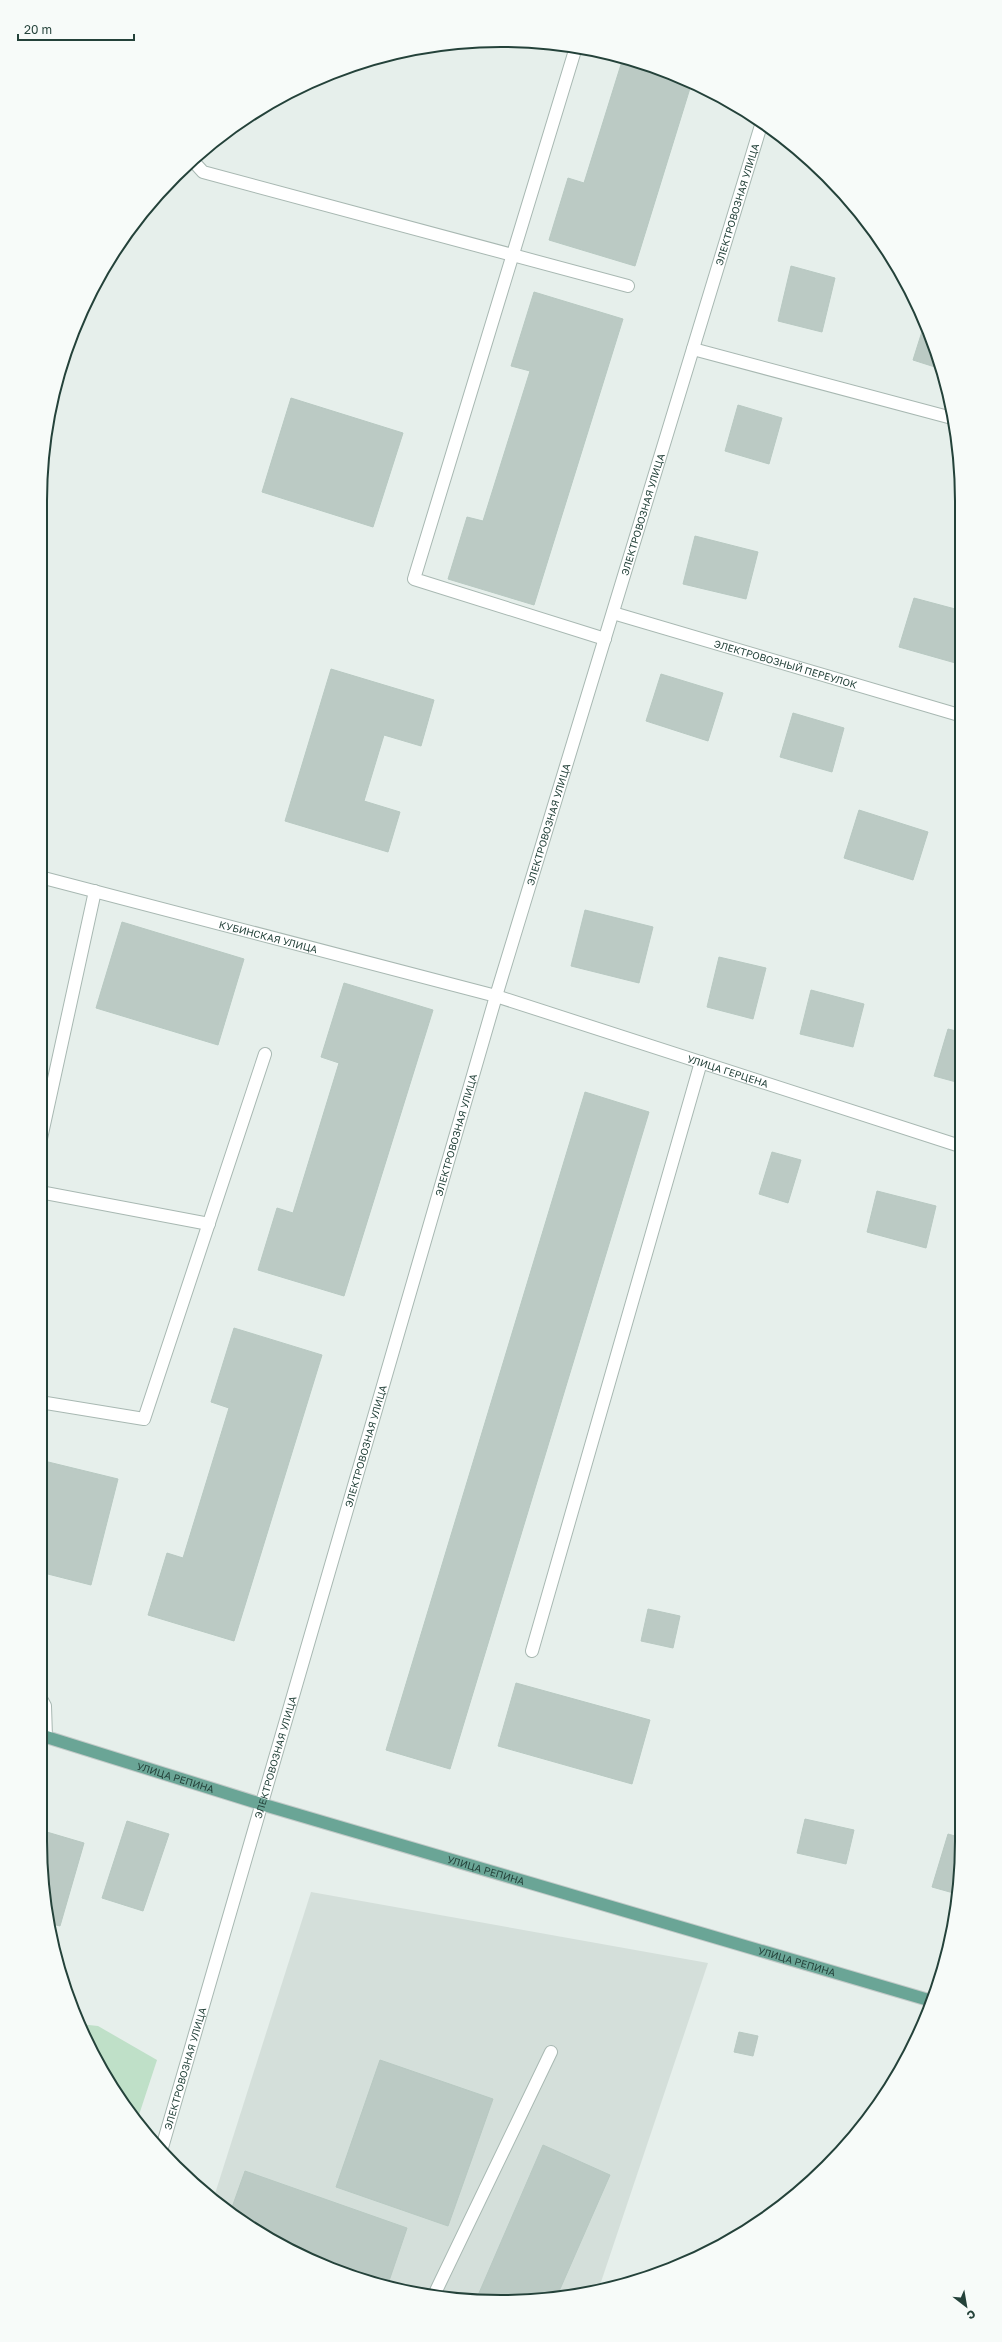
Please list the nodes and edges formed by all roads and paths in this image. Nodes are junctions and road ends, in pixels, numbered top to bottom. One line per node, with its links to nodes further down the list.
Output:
1 (574, 53): 4 (street)
2 (760, 129): 6 (street, ЭЛЕКТРОВОЗНАЯ УЛИЦА)
3 (197, 165): 4 (street)
4 (512, 256): 5 (street); 9 (street)
5 (628, 286)
6 (693, 349): 7 (street); 8 (street, ЭЛЕКТРОВОЗНАЯ УЛИЦА)
7 (947, 417)
8 (613, 613): 9 (street, ЭЛЕКТРОВОЗНАЯ УЛИЦА); 10 (street, ЭЛЕКТРОВОЗНЫЙ ПЕРЕУЛОК)
9 (605, 639): 13 (street, ЭЛЕКТРОВОЗНАЯ УЛИЦА)
10 (955, 714)
11 (47, 879): 12 (street, КУБИНСКАЯ УЛИЦА)
12 (95, 891): 13 (street, КУБИНСКАЯ УЛИЦА); 16 (street)
13 (496, 996): 15 (street, УЛИЦА ГЕРЦЕНА); 23 (street, ЭЛЕКТРОВОЗНАЯ УЛИЦА)
14 (265, 1054): 19 (street)
15 (701, 1062): 17 (street, УЛИЦА ГЕРЦЕНА); 21 (street)
16 (47, 1111)
17 (955, 1144)
18 (47, 1193): 19 (street)
19 (209, 1224): 20 (street)
20 (47, 1403)
21 (532, 1651)
22 (47, 1737): 23 (main road, УЛИЦА РЕПИНА)
23 (261, 1804): 24 (main road, УЛИЦА РЕПИНА); 26 (street, ЭЛЕКТРОВОЗНАЯ УЛИЦА)
24 (926, 1999)
25 (551, 2052): 27 (street)
26 (163, 2143)
27 (437, 2290)

